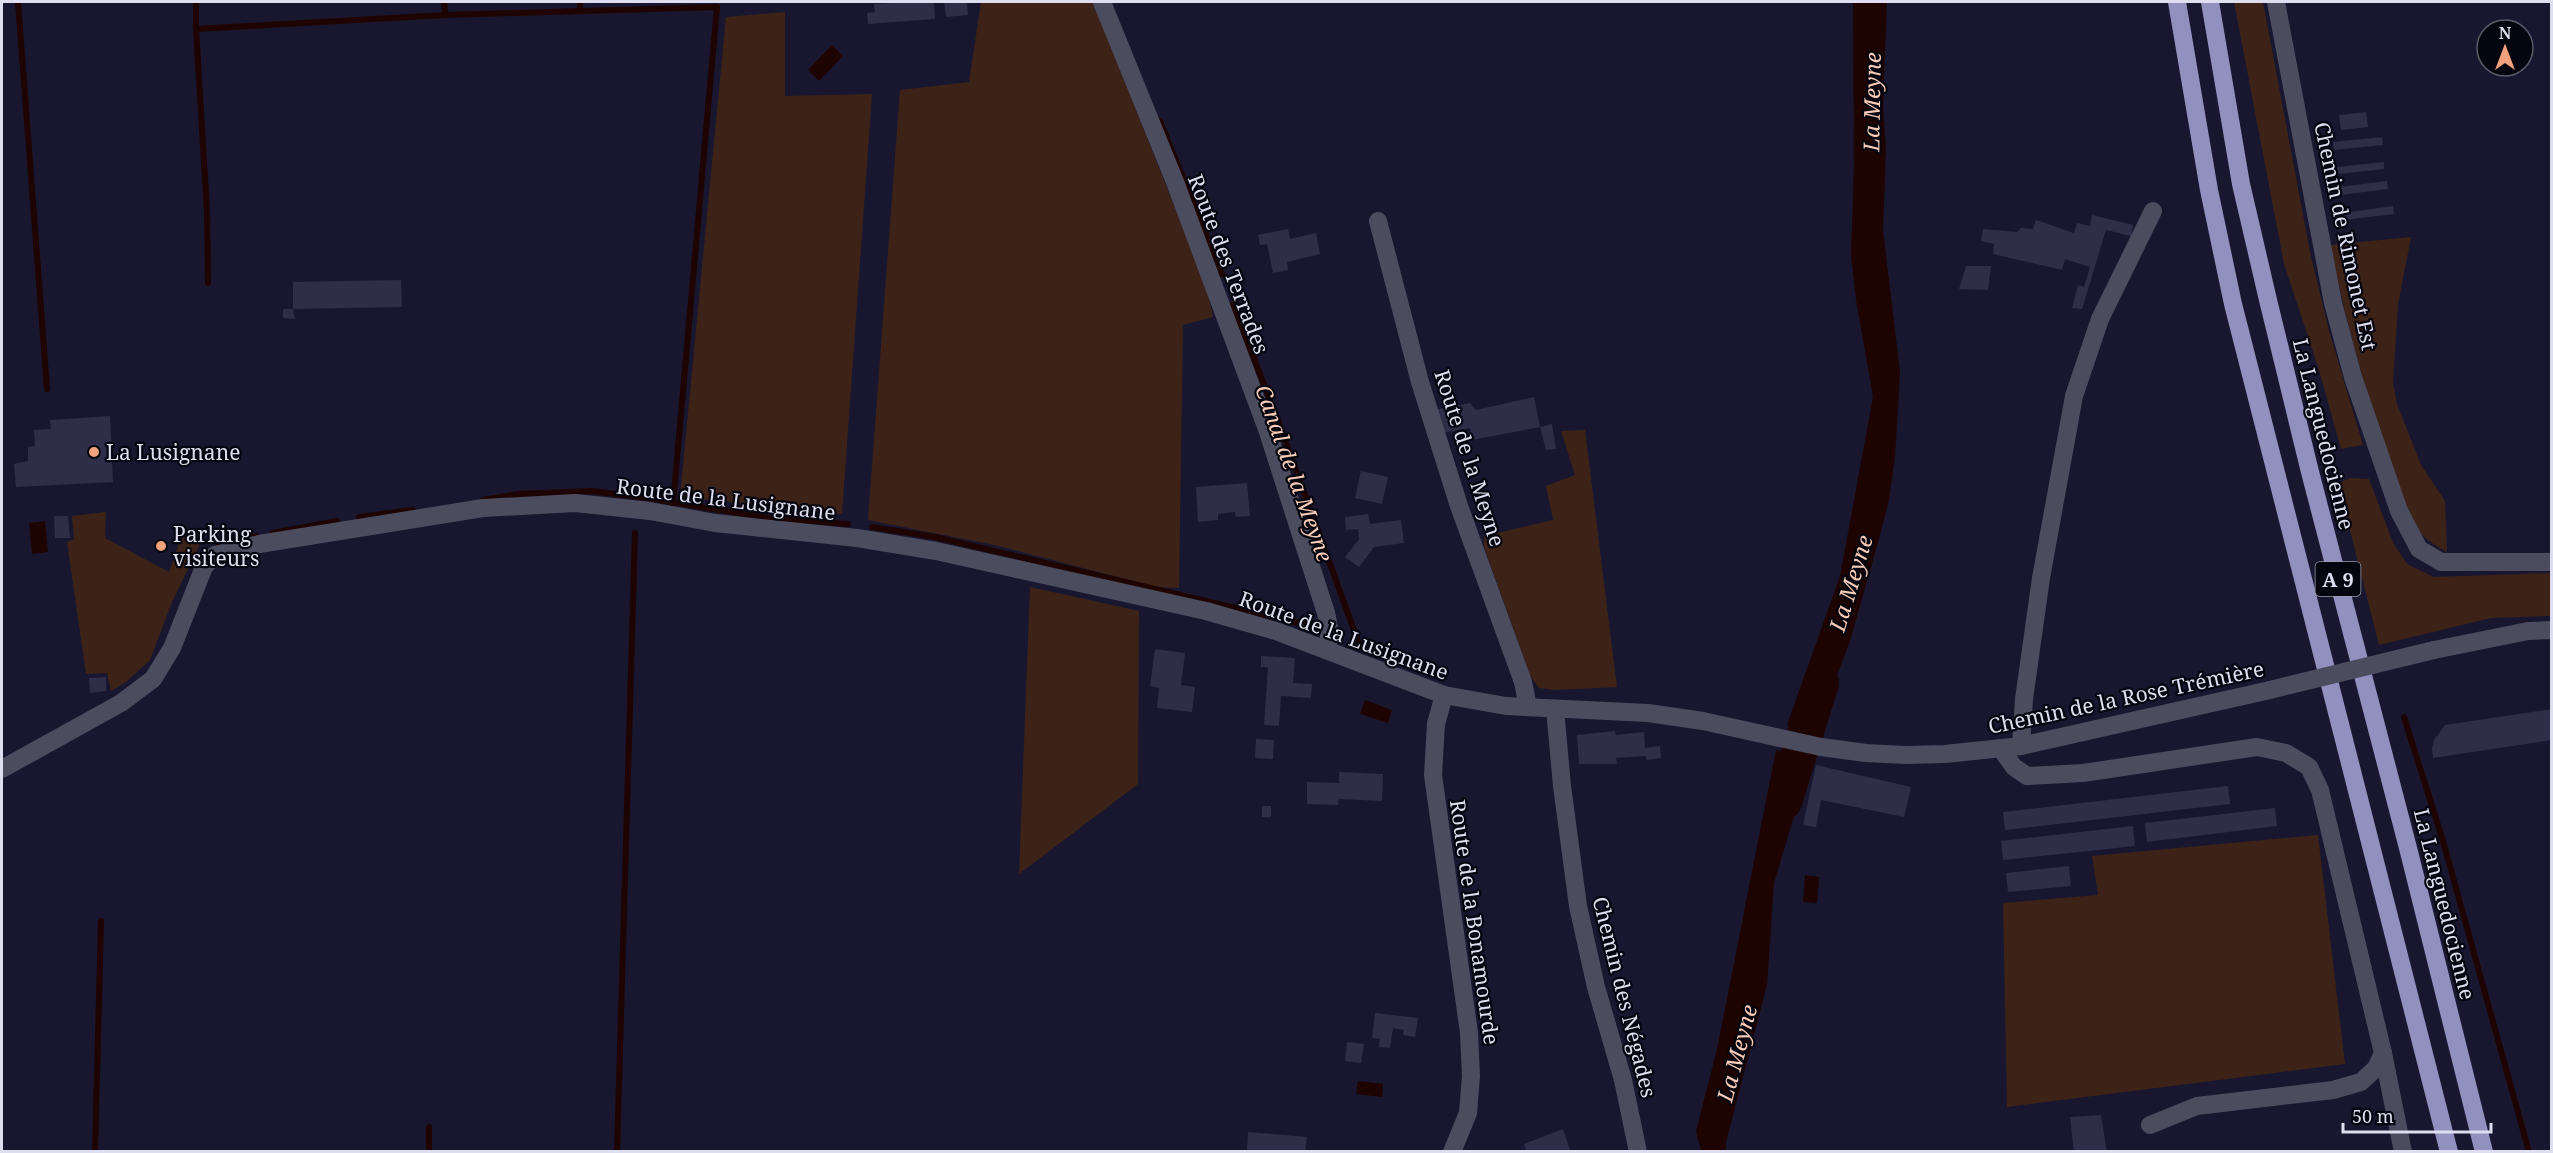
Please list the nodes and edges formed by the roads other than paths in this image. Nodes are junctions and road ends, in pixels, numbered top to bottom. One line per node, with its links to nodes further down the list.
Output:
1 (1102, 2): 9 (street, Route des Terrades)
2 (2177, 2): 21 (highway, A 9)
3 (2210, 2): 22 (highway, La Languedocienne / A 9)
4 (2276, 2): 7 (street, Chemin de Rimonet Est)
5 (2153, 211): 13 (street)
6 (1378, 221): 11 (street, Route de la Meyne)
7 (2552, 562)
8 (2552, 630): 13 (street, Chemin de la Rose Trémière, bridge)
9 (1325, 649): 10 (street, Route de la Lusignane); 15 (street, Route de la Lusignane)
10 (1444, 695): 11 (street, Route de la Lusignane); 18 (street, Route de la Bonamourde)
11 (1528, 707): 12 (street, Chemin de la Rose Trémière)
12 (1555, 709): 14 (street, Chemin de la Rose Trémière); 19 (street, Chemin des Négades)
13 (2020, 746): 14 (street, Chemin de la Rose Trémière)
14 (2001, 749): 16 (street)
15 (2, 769)
16 (2383, 1053): 17 (street); 20 (street)
17 (2150, 1125)
18 (1452, 1152)
19 (1638, 1152)
20 (2403, 1152)
21 (2449, 1152)
22 (2484, 1152)

